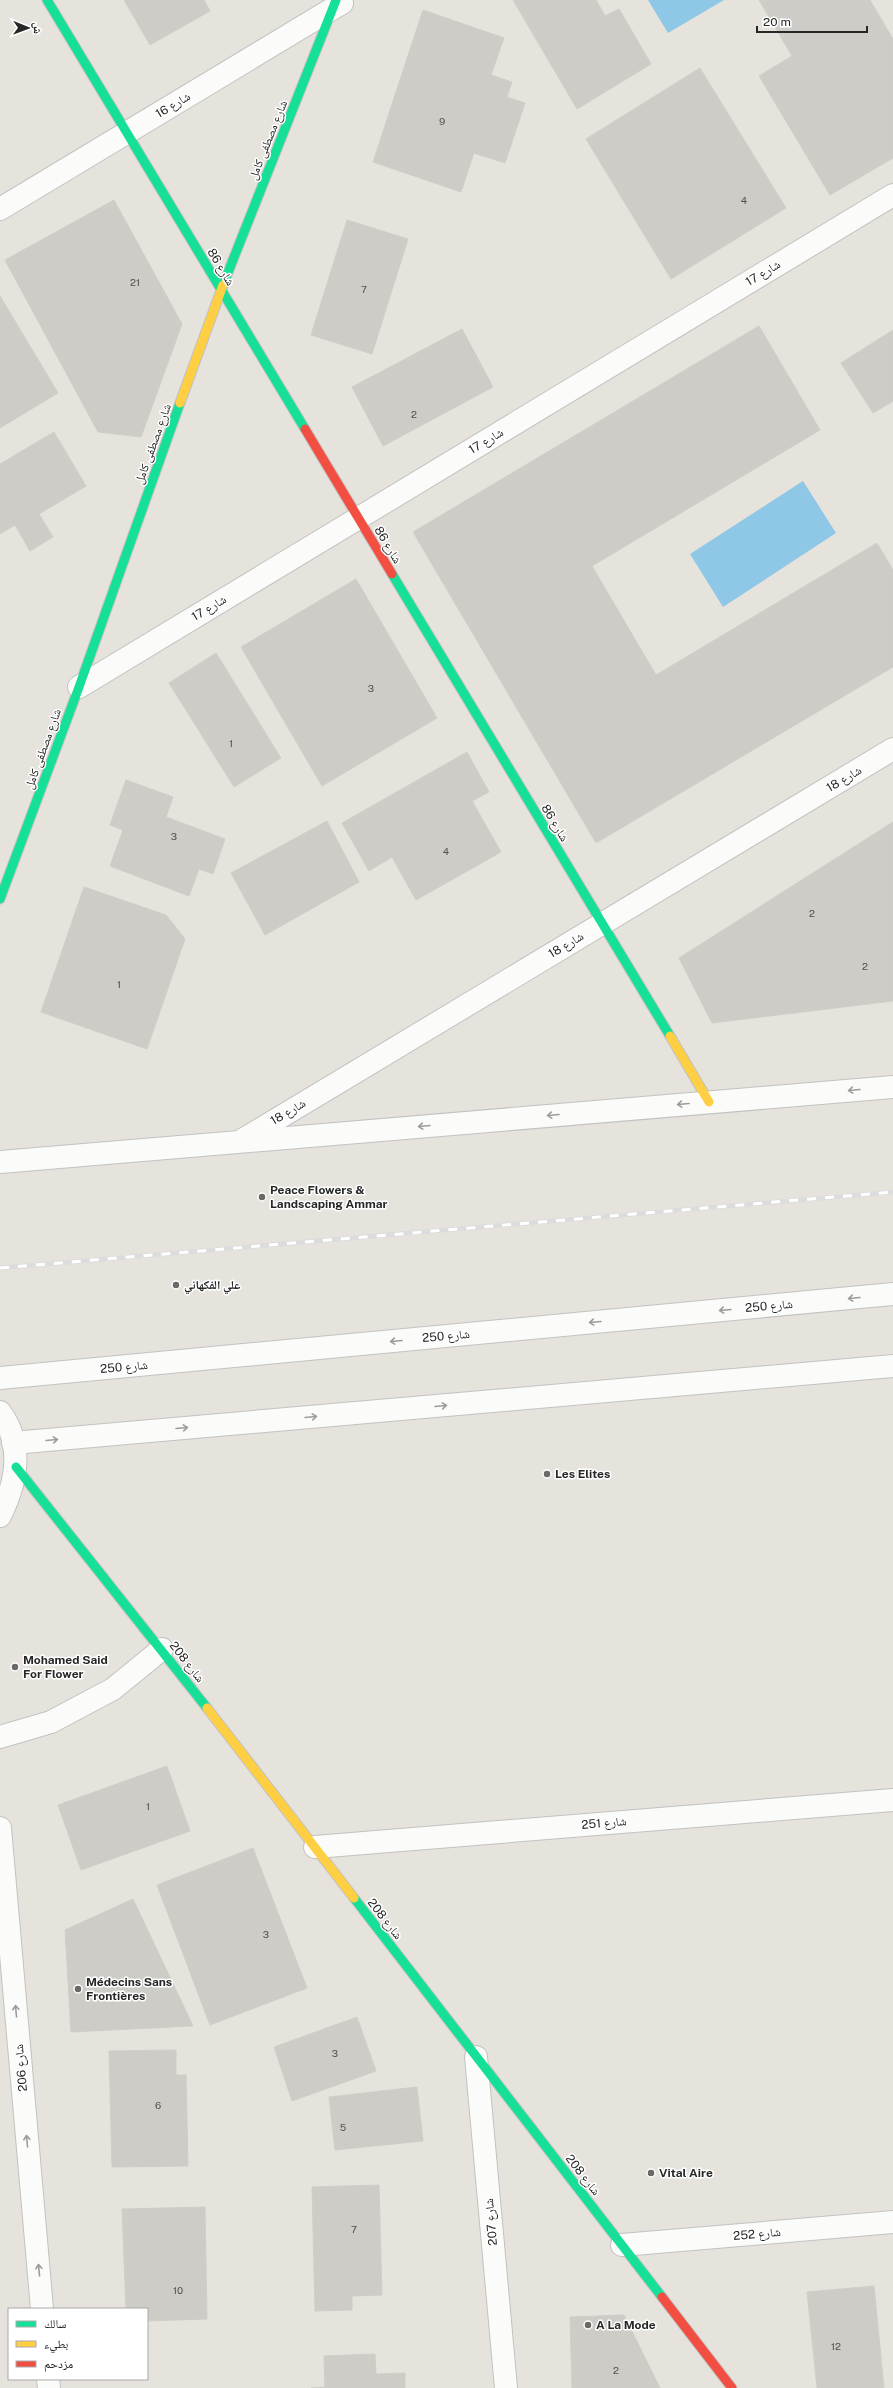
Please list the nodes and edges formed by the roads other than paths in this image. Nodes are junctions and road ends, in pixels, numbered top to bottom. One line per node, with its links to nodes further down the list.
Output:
1 (47, 0): 3 (street, شارع 86)
2 (339, 3): 3 (street, شارع 16); 6 (street, شارع مصطفى كامل)
3 (126, 133): 5 (street, شارع 16); 6 (street, شارع 86)
4 (893, 195): 7 (street, شارع 17)
5 (0, 209)
6 (221, 289): 7 (street, شارع 86); 8 (street, شارع مصطفى كامل)
7 (358, 518): 8 (street, شارع 17); 11 (street, شارع 86)
8 (79, 687): 10 (street, شارع مصطفى كامل)
9 (893, 749): 11 (street, شارع 18)
10 (0, 899)
11 (602, 924): 13 (street, شارع 86); 14 (street, شارع 18)
12 (893, 1087): 13 (street, one-way to 13)
13 (709, 1102): 14 (street, one-way to 14)
14 (239, 1142): 15 (street)
15 (0, 1162)
16 (893, 1294): 18 (street, شارع 250, one-way to 18)
17 (893, 1366): 20 (street, one-way to 17)
18 (0, 1378)
19 (0, 1412): 20 (street)
20 (13, 1443): 21 (street)
21 (16, 1467): 22 (street); 23 (street, شارع 208)
22 (0, 1516)
23 (162, 1649): 24 (street); 27 (street, شارع 208)
24 (0, 1737)
25 (893, 1800): 27 (street, شارع 251)
26 (0, 1828): 31 (street, شارع 206, one-way to 26)
27 (315, 1847): 28 (street, شارع 208)
28 (476, 2057): 30 (street, شارع 208); 32 (street, شارع 207)
29 (893, 2222): 30 (street, شارع 252)
30 (622, 2245): 33 (street, شارع 208)
31 (42, 2308)
32 (506, 2388)
33 (732, 2388)

